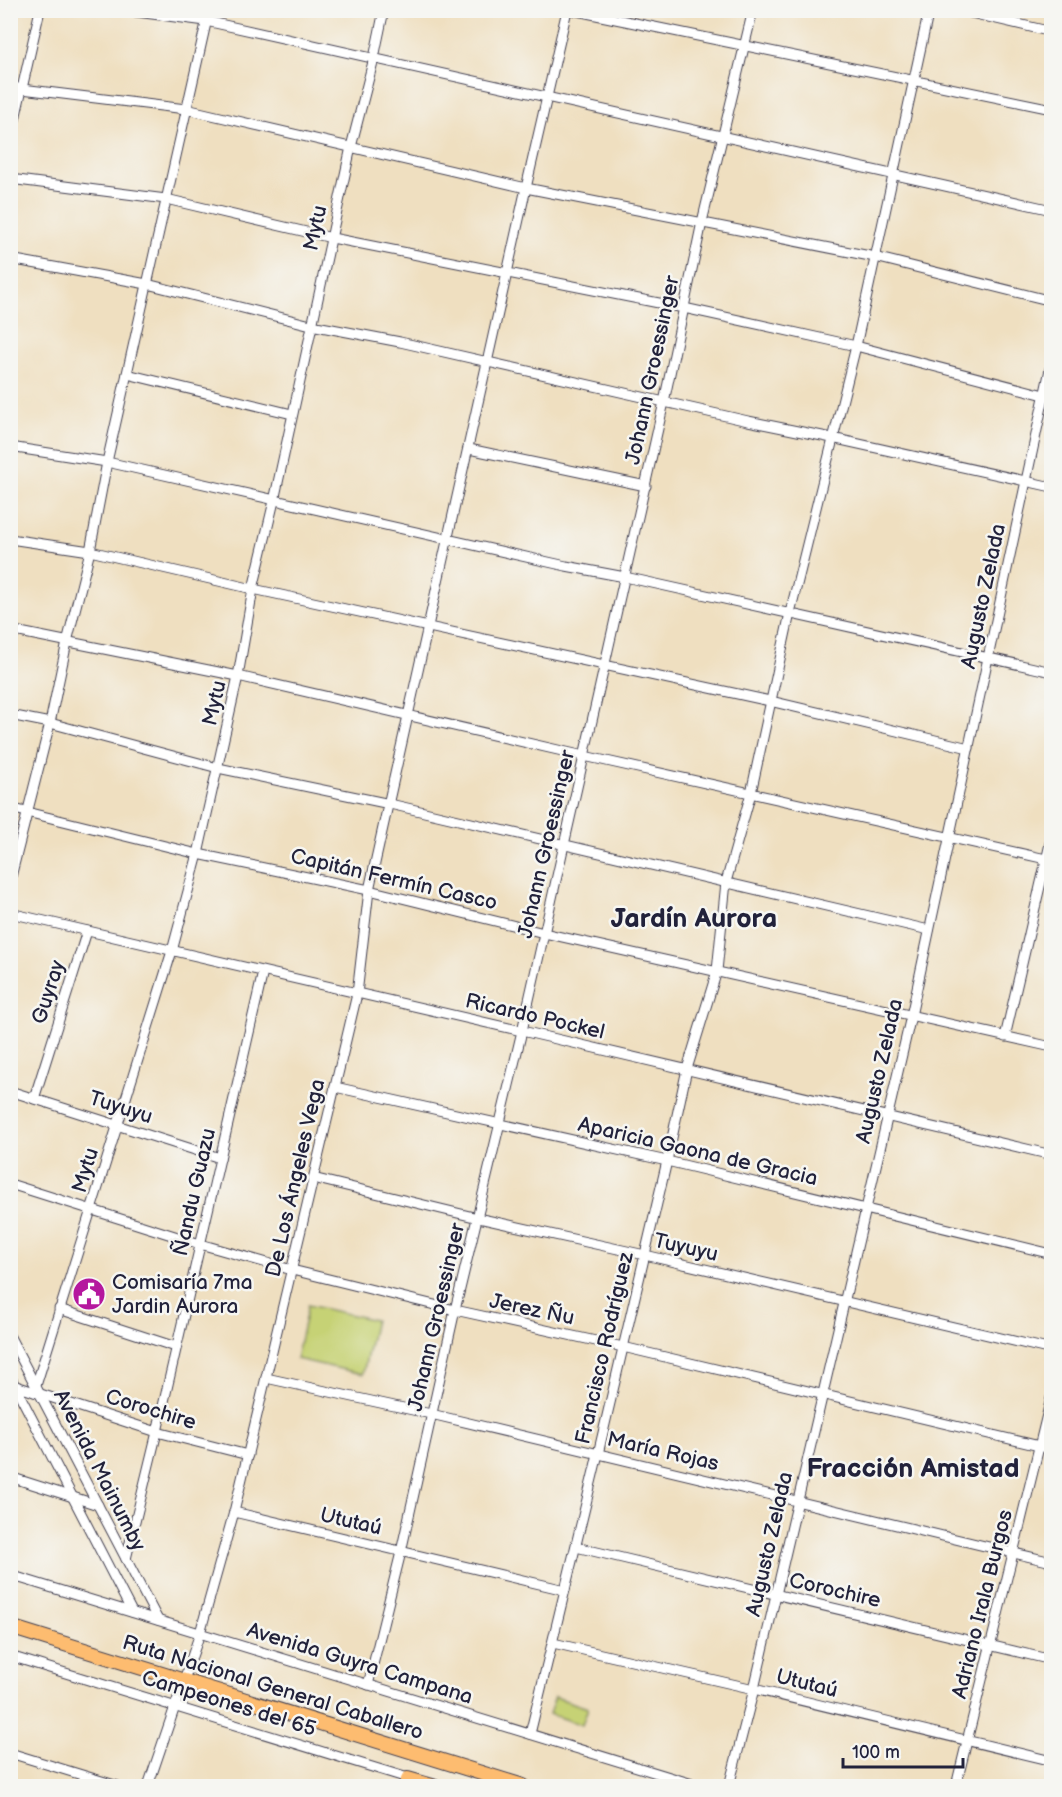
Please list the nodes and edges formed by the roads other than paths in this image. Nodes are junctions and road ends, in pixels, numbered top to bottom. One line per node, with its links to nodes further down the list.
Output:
1 (40, 10): 16 (street)
2 (121, 10): 10 (street)
3 (209, 10): 10 (street)
4 (384, 10): 13 (street, Mytu)
5 (567, 10): 17 (street, De Los Ángeles Vega)
6 (572, 10): 12 (street)
7 (753, 10): 12 (street, Johann Groessinger)
8 (929, 10): 14 (street, Francisco Rodríguez)
9 (964, 11): 11 (street)
10 (206, 21): 13 (street); 18 (street)
11 (1052, 32)
12 (744, 46): 14 (street); 20 (street, Johann Groessinger)
13 (374, 58): 17 (street); 22 (street, Mytu)
14 (914, 82): 19 (street); 23 (street, Francisco Rodríguez)
15 (10, 86): 16 (street)
16 (22, 89): 18 (street); 21 (street)
17 (546, 97): 20 (street); 25 (street, De Los Ángeles Vega)
18 (186, 109): 22 (street); 26 (street)
19 (1052, 109)
20 (723, 137): 23 (street); 28 (street, Johann Groessinger)
21 (10, 141)
22 (351, 147): 25 (street); 29 (street, Mytu)
23 (893, 176): 27 (street); 30 (street, Francisco Rodríguez)
24 (10, 179): 26 (street)
25 (525, 188): 28 (street); 32 (street, De Los Ángeles Vega)
26 (166, 199): 29 (street); 33 (street)
27 (1052, 210)
28 (702, 222): 30 (street); 35 (street, Johann Groessinger)
29 (332, 238): 32 (street); 36 (street, Mytu)
30 (875, 257): 34 (street); 37 (street, Francisco Rodríguez)
31 (10, 260): 33 (street)
32 (508, 273): 35 (street); 39 (street, De Los Ángeles Vega)
33 (147, 284): 36 (street); 40 (street)
34 (1052, 301)
35 (684, 308): 37 (street); 42 (street, Johann Groessinger)
36 (312, 325): 39 (street); 43 (street, Mytu)
37 (856, 346): 41 (street); 44 (street, Francisco Rodríguez)
38 (1052, 360): 41 (street, Augusto Zelada)
39 (488, 361): 42 (street); 46 (street, De Los Ángeles Vega)
40 (127, 374): 43 (street); 47 (street)
41 (1044, 395): 48 (street, Augusto Zelada)
42 (664, 402): 44 (street); 49 (street, Johann Groessinger)
43 (292, 414): 51 (street, Mytu)
44 (832, 438): 48 (street); 57 (street, Francisco Rodríguez)
45 (10, 447): 47 (street)
46 (469, 449): 49 (street); 53 (street, De Los Ángeles Vega)
47 (107, 462): 51 (street); 54 (street)
48 (1026, 481): 50 (street); 61 (street, Augusto Zelada)
49 (645, 486): 55 (street, Johann Groessinger)
50 (1052, 486)
51 (274, 501): 53 (street); 56 (street, Mytu)
52 (10, 539): 54 (street)
53 (447, 539): 55 (street); 58 (street, De Los Ángeles Vega)
54 (90, 551): 56 (street); 60 (street)
55 (625, 577): 57 (street); 62 (street, Johann Groessinger)
56 (253, 590): 58 (street); 64 (street, Mytu)
57 (790, 613): 61 (street); 65 (street, Francisco Rodríguez)
58 (428, 627): 62 (street); 67 (street, De Los Ángeles Vega)
59 (10, 630): 60 (street)
60 (68, 642): 64 (street); 68 (street)
61 (988, 658): 63 (street); 69 (street, Augusto Zelada)
62 (605, 665): 65 (street); 70 (street, Johann Groessinger)
63 (1052, 672)
64 (238, 676): 67 (street); 71 (street, Mytu)
65 (770, 701): 69 (street); 72 (street, Francisco Rodríguez)
66 (10, 715): 68 (street)
67 (408, 716): 70 (street); 73 (street, De Los Ángeles Vega)
68 (50, 723): 71 (street); 75 (street)
69 (969, 748): 77 (street, Augusto Zelada)
70 (584, 756): 72 (street); 78 (street, Johann Groessinger)
71 (218, 768): 73 (street); 79 (street, Mytu)
72 (751, 793): 77 (street); 82 (street, Francisco Rodríguez)
73 (390, 804): 78 (street); 83 (street, De Los Ángeles Vega)
74 (10, 808): 75 (street, Capitán Fermín Casco)
75 (28, 813): 79 (street, Capitán Fermín Casco); 81 (street)
76 (1052, 835): 80 (street)
77 (950, 837): 80 (street); 85 (street, Augusto Zelada)
78 (564, 845): 82 (street); 87 (street, Johann Groessinger)
79 (198, 854): 83 (street, Capitán Fermín Casco); 88 (street, Mytu)
80 (1046, 859): 94 (street)
81 (10, 881)
82 (726, 882): 85 (street); 89 (street, Francisco Rodríguez)
83 (369, 890): 87 (street, Capitán Fermín Casco); 91 (street, De Los Ángeles Vega)
84 (10, 913): 86 (street, Ricardo Pockel)
85 (929, 930): 92 (street, Augusto Zelada)
86 (87, 931): 88 (street, Ricardo Pockel); 99 (street, Guyray)
87 (544, 933): 89 (street, Capitán Fermín Casco); 93 (street, Johann Groessinger)
88 (172, 951): 90 (street, Ricardo Pockel); 102 (street, Mytu)
89 (717, 971): 92 (street, Capitán Fermín Casco); 96 (street, Francisco Rodríguez)
90 (263, 972): 91 (street, Ricardo Pockel); 104 (street, Ñandu Guazu)
91 (357, 994): 93 (street, Ricardo Pockel); 97 (street, De Los Ángeles Vega)
92 (911, 1016): 94 (street, Capitán Fermín Casco); 100 (street, Augusto Zelada)
93 (522, 1030): 96 (street, Ricardo Pockel); 101 (street, Johann Groessinger)
94 (1005, 1037): 95 (street, Capitán Fermín Casco)
95 (1052, 1047)
96 (687, 1069): 100 (street, Ricardo Pockel); 105 (street, Francisco Rodríguez)
97 (335, 1087): 101 (street, Aparicia Gaona de Gracia); 106 (street, De Los Ángeles Vega)
98 (10, 1091): 99 (street, Tuyuyu)
99 (34, 1099): 102 (street, Tuyuyu)
100 (887, 1117): 103 (street, Ricardo Pockel); 109 (street, Augusto Zelada)
101 (500, 1123): 105 (street, Aparicia Gaona de Gracia); 110 (street, Johann Groessinger)
102 (118, 1125): 104 (street, Tuyuyu); 108 (street, Mytu)
103 (1052, 1155)
104 (220, 1158): 111 (street, Ñandu Guazu)
105 (667, 1161): 109 (street, Aparicia Gaona de Gracia); 113 (street, Francisco Rodríguez)
106 (313, 1178): 110 (street, Tuyuyu); 114 (street, De Los Ángeles Vega)
107 (10, 1184): 108 (street, Jerez Ñu)
108 (91, 1209): 111 (street, Jerez Ñu); 116 (street, Mytu)
109 (866, 1210): 112 (street, Aparicia Gaona de Gracia); 115 (street, Augusto Zelada)
110 (478, 1218): 113 (street, Tuyuyu); 117 (street, Johann Groessinger)
111 (200, 1244): 114 (street, Jerez Ñu); 119 (street, Ñandu Guazu)
112 (1052, 1254)
113 (645, 1255): 115 (street, Tuyuyu); 120 (street, Francisco Rodríguez)
114 (292, 1270): 117 (street, Jerez Ñu); 123 (street, De Los Ángeles Vega)
115 (844, 1302): 121 (street, Tuyuyu); 127 (street, Augusto Zelada)
116 (59, 1309): 119 (street); 125 (street, Mytu)
117 (455, 1310): 120 (street, Jerez Ñu); 128 (street, Johann Groessinger)
118 (10, 1337): 125 (street, Avenida Mainumby)
119 (176, 1347): 129 (street, Ñandu Guazu)
120 (623, 1347): 127 (street, Jerez Ñu); 132 (street, Francisco Rodríguez)
121 (1052, 1350)
122 (10, 1376): 124 (street, Avenida Mainumby)
123 (266, 1378): 128 (street, María Rojas); 133 (street, De Los Ángeles Vega)
124 (13, 1385): 125 (street, Corochire); 135 (street, Avenida Mainumby)
125 (37, 1390): 129 (street, Corochire); 137 (street, Avenida Mainumby)
126 (1052, 1394): 130 (street, Adriano Irala Burgos)
127 (821, 1395): 130 (street, Jerez Ñu); 136 (street, Augusto Zelada)
128 (431, 1414): 132 (street, María Rojas); 140 (street, Johann Groessinger)
129 (158, 1432): 133 (street, Corochire); 142 (street, Ñandu Guazu)
130 (1039, 1446): 131 (street, Jerez Ñu); 141 (street, Adriano Irala Burgos)
131 (1052, 1449)
132 (598, 1454): 136 (street, María Rojas); 139 (street, Francisco Rodríguez)
133 (248, 1455): 138 (street, De Los Ángeles Vega)
134 (10, 1477): 135 (street)
135 (73, 1497): 137 (street); 147 (street, Avenida Mainumby)
136 (797, 1501): 141 (street, María Rojas); 146 (street, Augusto Zelada)
137 (98, 1505): 142 (street, Avenida Mainumby)
138 (234, 1512): 140 (street, Ututaú); 150 (street, De Los Ángeles Vega)
139 (576, 1547): 145 (street, Francisco Rodríguez); 146 (street, Corochire)
140 (401, 1552): 145 (street, Ututaú); 156 (street, Johann Groessinger)
141 (1012, 1552): 143 (street, María Rojas); 152 (street, Adriano Irala Burgos)
142 (126, 1559): 148 (street, Avenida Mainumby)
143 (1052, 1562)
144 (10, 1575): 147 (street, Avenida Guyra Campana)
145 (565, 1590): 151 (street, Francisco Rodríguez)
146 (776, 1595): 152 (street, Corochire); 157 (street, Augusto Zelada)
147 (132, 1612): 148 (street, Avenida Guyra Campana)
148 (158, 1620): 150 (street, Avenida Guyra Campana)
149 (10, 1627): 155 (highway, Ruta Nacional General Caballero)
150 (200, 1633): 155 (street, De Los Ángeles Vega); 156 (street, Avenida Guyra Campana)
151 (553, 1643): 157 (street, Ututaú); 159 (street, Francisco Rodríguez)
152 (991, 1644): 154 (street, Corochire); 160 (street, Adriano Irala Burgos)
153 (10, 1656): 158 (street, Campeones del 65)
154 (1052, 1660)
155 (184, 1680): 158 (street, De Los Ángeles Vega); 167 (highway, Ruta Nacional General Caballero)
156 (368, 1684): 159 (street, Avenida Guyra Campana)
157 (754, 1689): 160 (street, Ututaú); 169 (street, Augusto Zelada)
158 (174, 1706): 163 (street, Campeones del 65); 165 (street, De Los Ángeles Vega)
159 (530, 1734): 168 (street, Avenida Guyra Campana)
160 (967, 1741): 162 (street, Ututaú); 170 (street, Adriano Irala Burgos)
161 (10, 1754): 164 (street)
162 (1052, 1761)
163 (406, 1782): 166 (main road, Campeones del 65)
164 (117, 1786)
165 (148, 1786)
166 (436, 1786)
167 (523, 1786)
168 (699, 1786)
169 (729, 1786)
170 (956, 1786)

